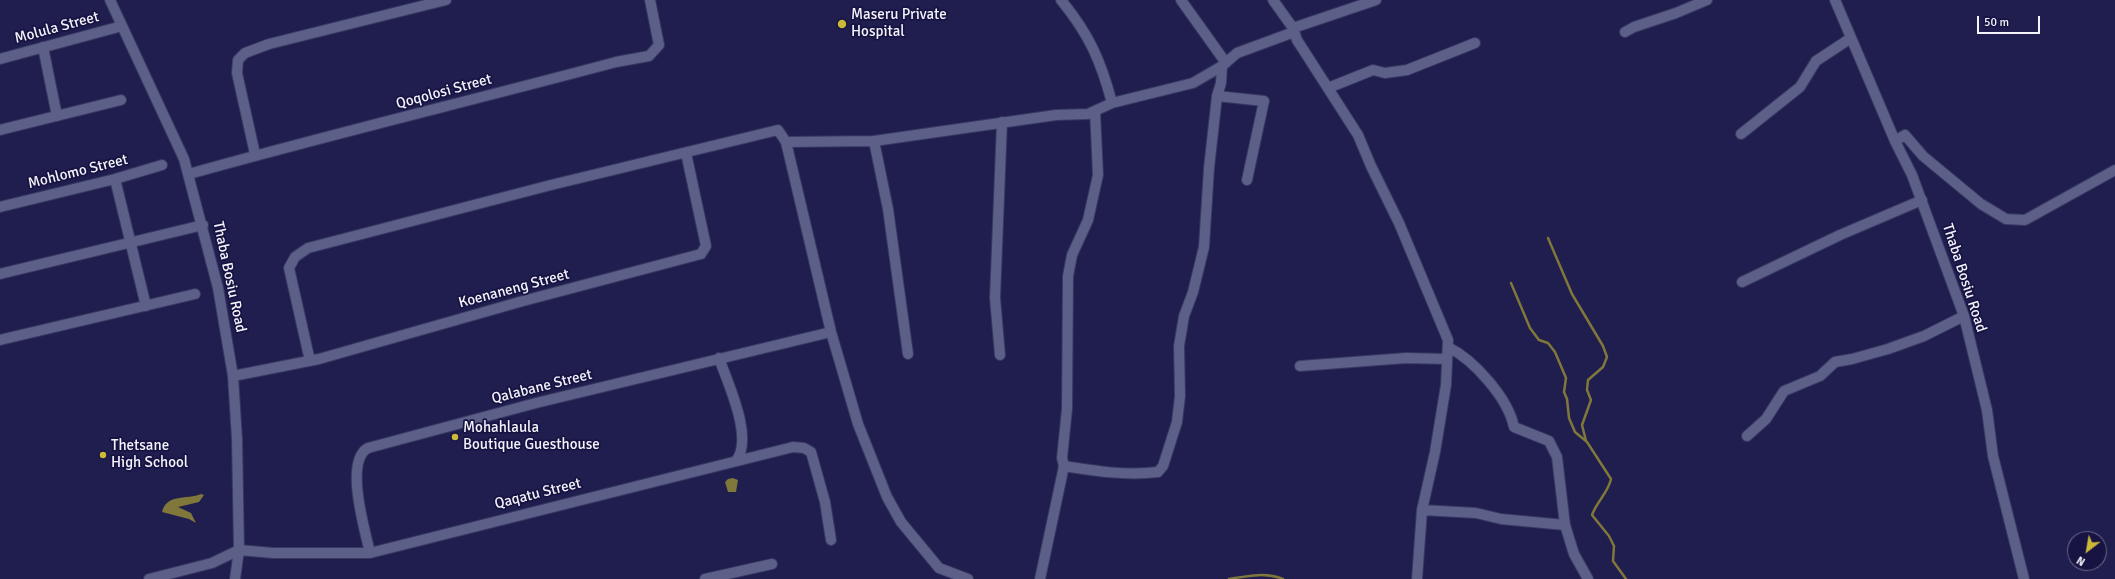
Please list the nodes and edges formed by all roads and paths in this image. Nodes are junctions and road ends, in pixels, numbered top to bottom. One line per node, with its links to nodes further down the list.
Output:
1 (110, 0): 10 (street, Thaba Bosiu Road)
2 (446, 0): 31 (street)
3 (650, 0): 31 (street, Qoqolosi Street)
4 (1060, 0): 21 (street)
5 (1181, 0): 17 (street)
6 (1273, 0): 11 (street)
7 (1376, 0): 11 (street)
8 (1707, 0): 12 (street)
9 (1836, 0): 13 (street, Thaba Bosiu Road)
10 (122, 26): 15 (street, Molula Street); 34 (street, Thaba Bosiu Road)
11 (1294, 30): 17 (street); 18 (street)
12 (1625, 32)
13 (1851, 38): 26 (street); 28 (street, Thaba Bosiu Road)
14 (1475, 44): 18 (street)
15 (43, 47): 16 (street, Molula Street); 23 (street)
16 (0, 59)
17 (1224, 64): 19 (street); 21 (street)
18 (1328, 88): 48 (street)
19 (1217, 96): 36 (street); 58 (street)
20 (121, 100): 23 (street)
21 (1112, 103): 22 (street)
22 (1095, 111): 24 (street); 58 (street)
23 (57, 116): 25 (street)
24 (1002, 122): 27 (street); 50 (street)
25 (0, 130)
26 (1741, 134)
27 (874, 141): 29 (street); 49 (street)
28 (1895, 141): 33 (street); 37 (street, Thaba Bosiu Road)
29 (786, 142): 30 (street); 46 (street)
30 (686, 153): 53 (street, Koenaneng Street); 53 (street)
31 (255, 154): 34 (street, Qoqolosi Street)
32 (162, 164): 35 (street, Mohlomo Street)
33 (2115, 170)
34 (189, 174): 39 (street, Thaba Bosiu Road)
35 (114, 179): 38 (street, Mohlomo Street); 40 (street)
36 (1247, 180)
37 (1922, 200): 42 (street); 45 (street, Thaba Bosiu Road)
38 (0, 207)
39 (203, 225): 40 (street); 55 (street, Thaba Bosiu Road)
40 (130, 242): 41 (street); 44 (street)
41 (0, 274)
42 (1742, 282)
43 (195, 294): 44 (street)
44 (146, 306): 47 (street)
45 (1964, 316): 56 (street); 72 (street, Thaba Bosiu Road)
46 (831, 332): 51 (street, Qalabane Street); 68 (street)
47 (0, 340)
48 (1448, 347): 52 (street); 60 (street)
49 (908, 354)
50 (1000, 355)
51 (719, 358): 57 (street); 63 (street, Qalabane Street)
52 (1447, 360): 54 (street); 59 (street)
53 (310, 361): 55 (street, Koenaneng Street)
54 (1300, 366)
55 (233, 376): 62 (street, Thaba Bosiu Road)
56 (1747, 436)
57 (736, 461): 61 (street, Qaqatu Street); 63 (street, Qaqatu Street)
58 (1064, 466): 69 (street)
59 (1422, 510): 60 (street); 70 (street)
60 (1565, 525): 71 (street)
61 (831, 540)
62 (239, 550): 63 (street, Qaqatu Street); 65 (street); 66 (street, Thaba Bosiu Road)
63 (370, 553)
64 (772, 564): 67 (street)
65 (149, 579)
66 (235, 579)
67 (705, 579)
68 (968, 579)
69 (1040, 579)
70 (1417, 579)
71 (1588, 579)
72 (2024, 579)

